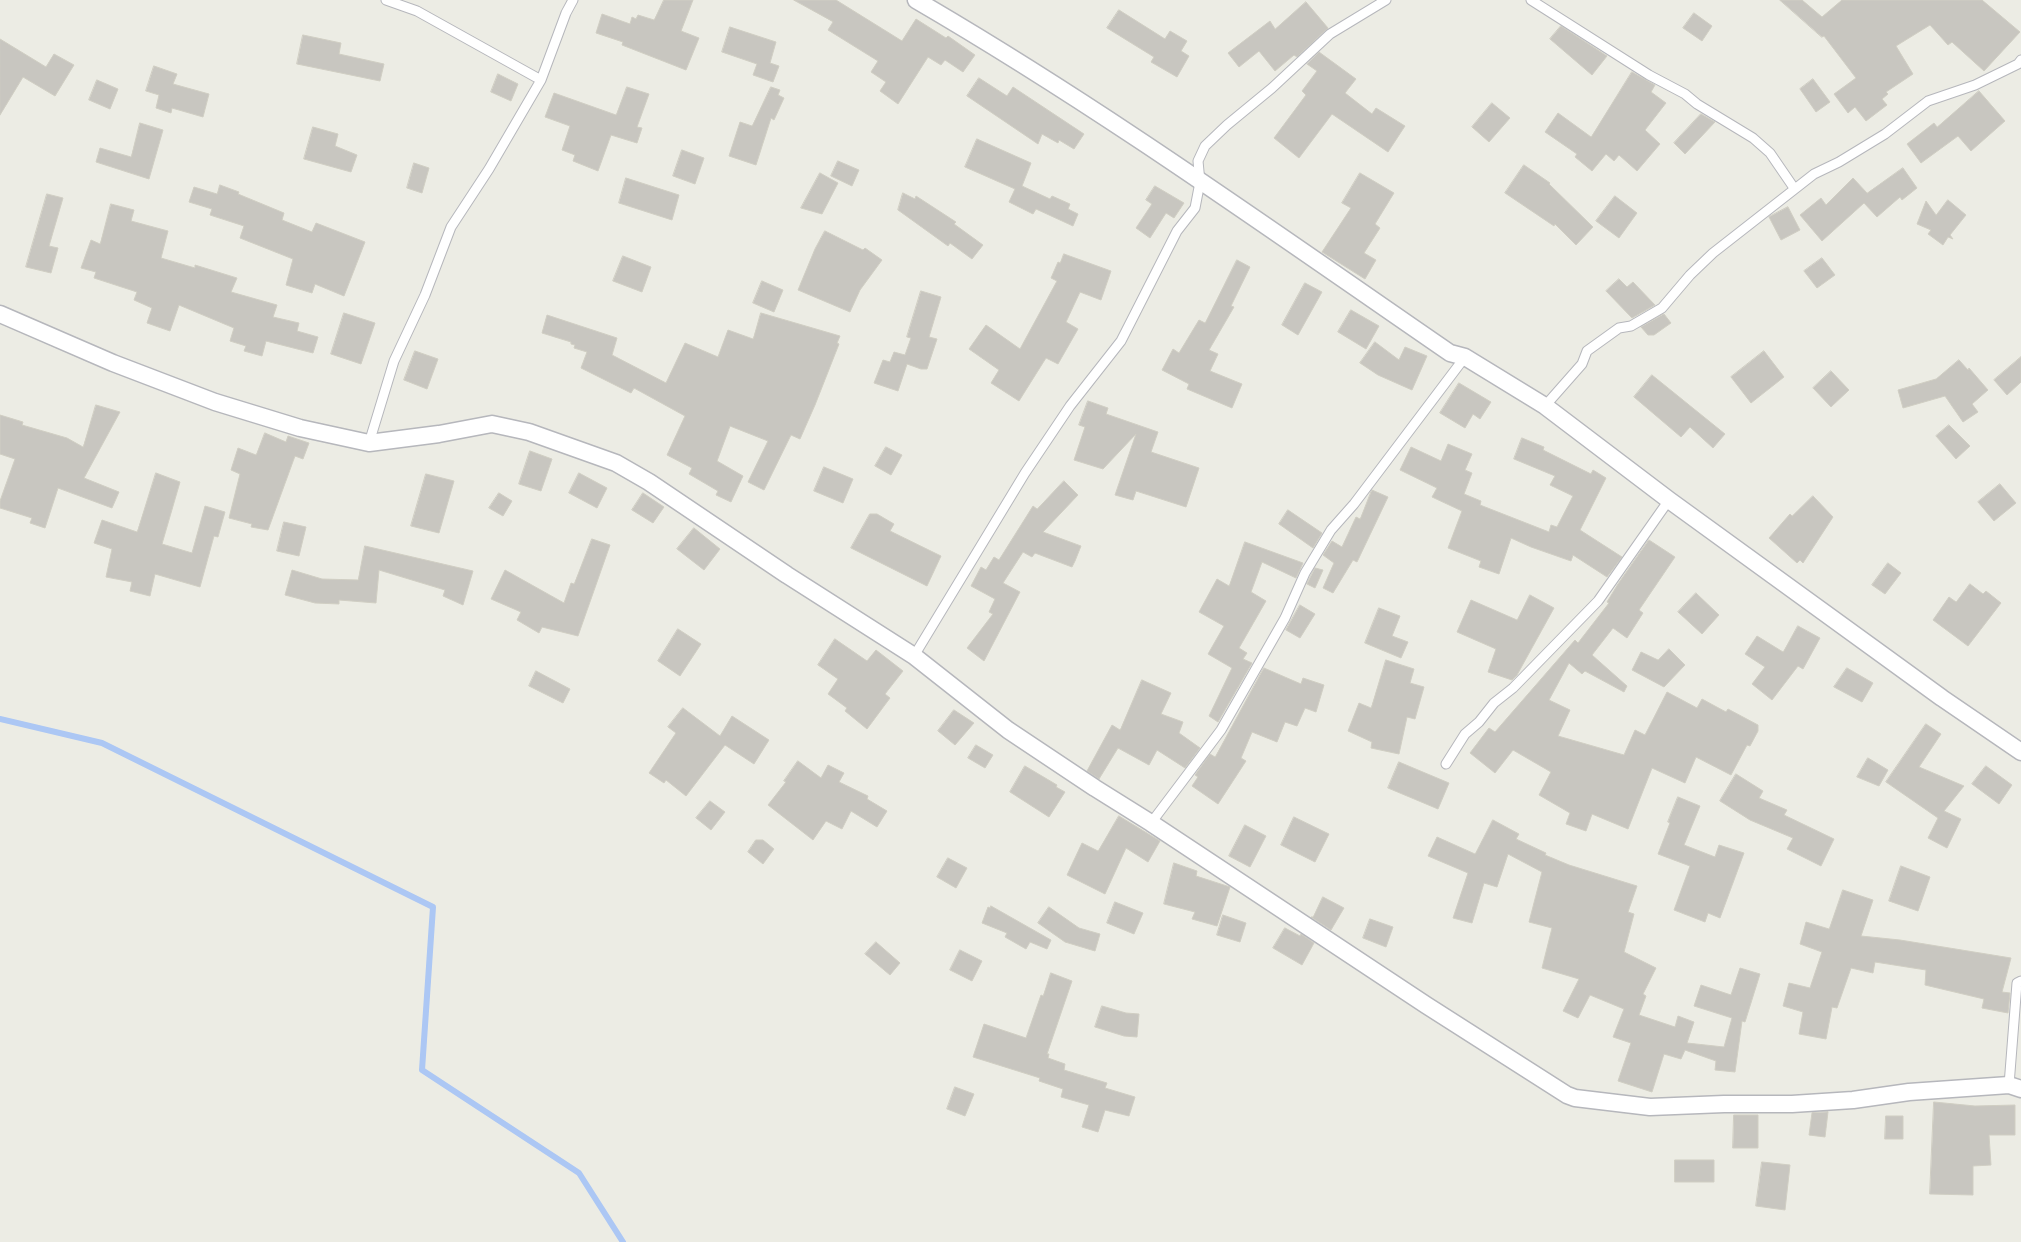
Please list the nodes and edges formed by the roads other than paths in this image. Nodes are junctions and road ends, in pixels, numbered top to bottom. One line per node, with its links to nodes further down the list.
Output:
1 (386, 0): 7 (lane)
2 (573, 0): 7 (lane)
3 (916, 0): 8 (street)
4 (1386, 0): 8 (lane)
5 (1531, 0): 9 (lane)
6 (2021, 60): 9 (lane)
7 (541, 80): 13 (lane)
8 (1200, 182): 11 (street); 15 (lane)
9 (1794, 188): 12 (lane)
10 (0, 314): 13 (street)
11 (1465, 357): 12 (street); 18 (lane)
12 (1546, 406): 14 (street)
13 (369, 443): 15 (street)
14 (1669, 500): 16 (street); 17 (lane)
15 (914, 656): 18 (street)
16 (2021, 752)
17 (1446, 764)
18 (1151, 823): 20 (street)
19 (2021, 981): 20 (lane)
20 (2015, 1087)

